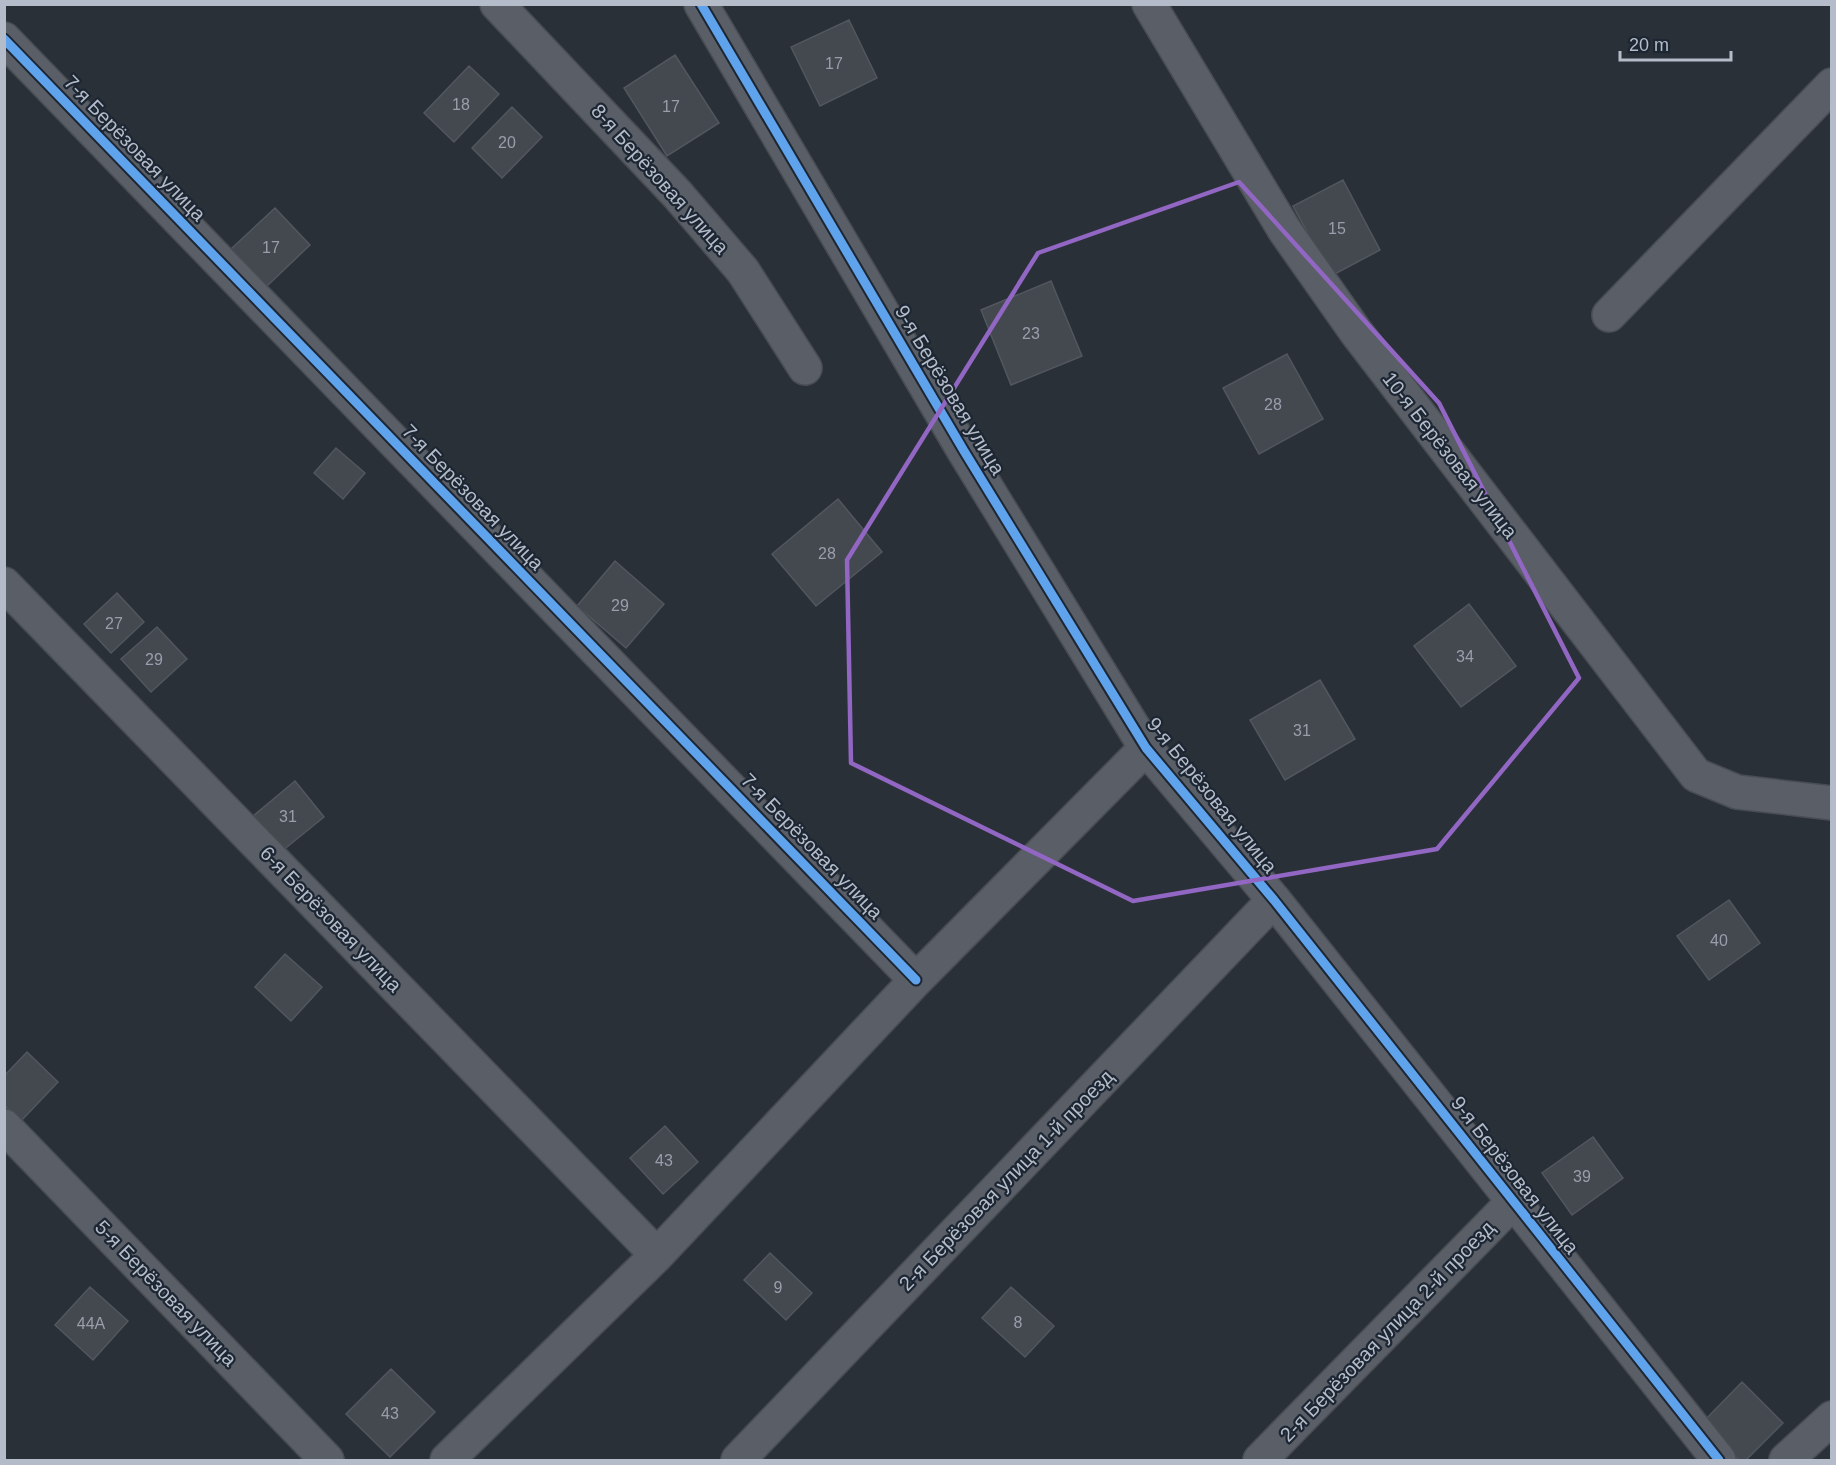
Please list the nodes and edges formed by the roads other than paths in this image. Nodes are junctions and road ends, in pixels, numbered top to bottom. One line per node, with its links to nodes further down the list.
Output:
1 (497, 4): 7 (street, 8-я Берёзовая улица)
2 (701, 4): 9 (street, 9-я Берёзовая улица)
3 (1149, 4): 10 (street, 10-я Берёзовая улица)
4 (4, 39): 12 (street, 7-я Берёзовая улица)
5 (1832, 85): 6 (street)
6 (1609, 315)
7 (805, 368)
8 (4, 584): 15 (street, 6-я Берёзовая улица)
9 (1146, 748): 11 (street, 9-я Берёзовая улица); 12 (street)
10 (1832, 803)
11 (1274, 900): 14 (street, 9-я Берёзовая улица); 19 (street, 2-я Берёзовая улица 1-й проезд)
12 (916, 980): 15 (street)
13 (4, 1126): 17 (street, 5-я Берёзовая улица)
14 (1513, 1202): 20 (street, 2-я Берёзовая улица 2-й проезд); 21 (street, 9-я Берёзовая улица)
15 (657, 1255): 18 (street)
16 (1832, 1418): 22 (street)
17 (327, 1461)
18 (447, 1461)
19 (738, 1461)
20 (1260, 1461)
21 (1719, 1461)
22 (1786, 1461)

